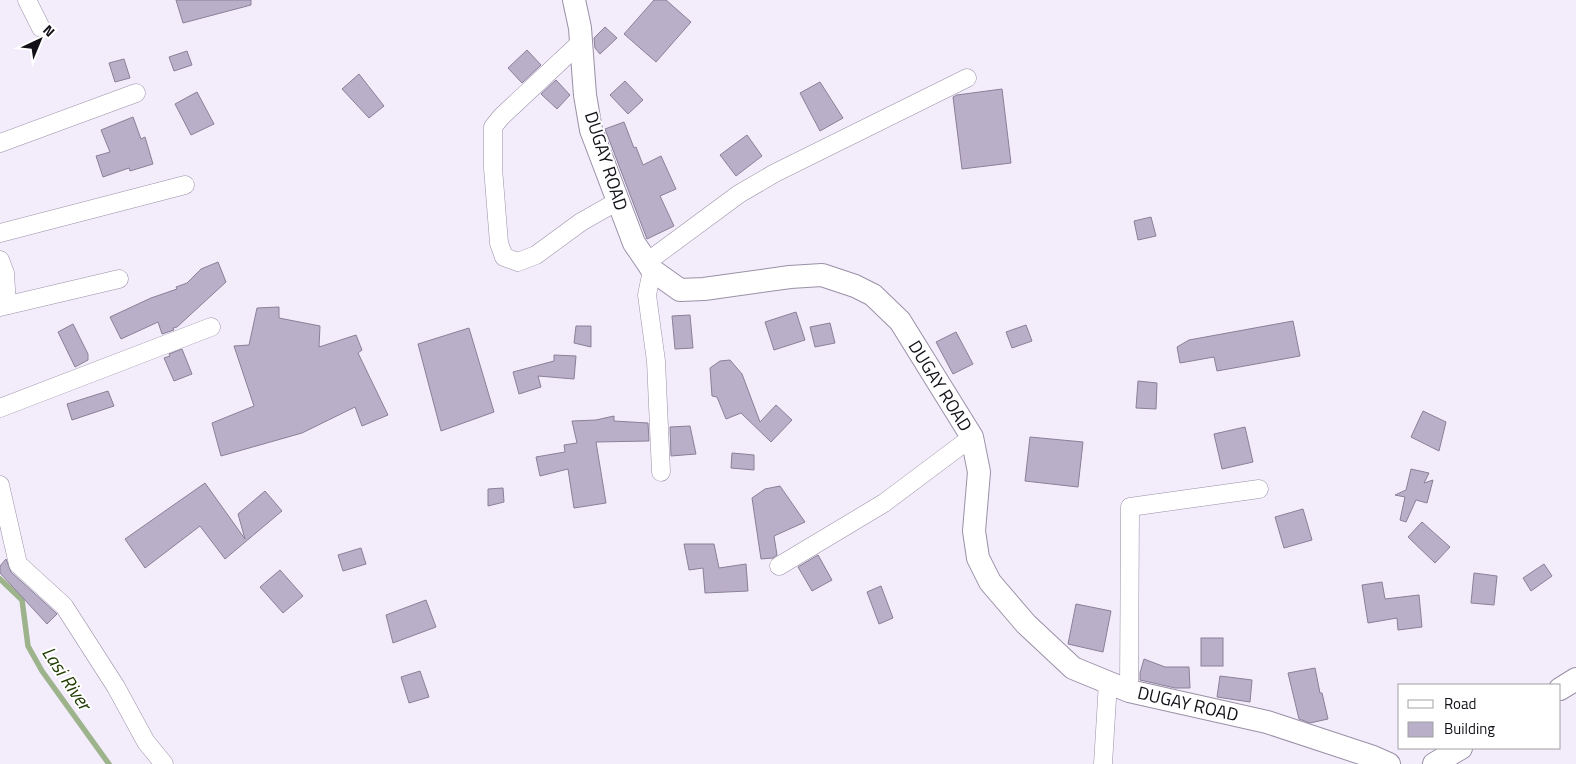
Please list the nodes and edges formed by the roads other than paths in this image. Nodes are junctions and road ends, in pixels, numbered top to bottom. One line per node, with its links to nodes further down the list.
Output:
1 (27, 0): 3 (street)
2 (574, 0): 4 (street, DUGAY ROAD)
3 (41, 28)
4 (581, 42): 9 (street, DUGAY ROAD); 9 (street)
5 (967, 78): 12 (street)
6 (136, 93): 7 (street)
7 (0, 143)
8 (185, 185): 10 (street)
9 (618, 201): 12 (street, DUGAY ROAD)
10 (0, 233)
11 (0, 260): 14 (street)
12 (650, 266): 17 (street, DUGAY ROAD); 18 (street)
13 (119, 279): 14 (street)
14 (4, 306)
15 (211, 327): 16 (street)
16 (0, 408)
17 (972, 437): 21 (street); 23 (street, DUGAY ROAD)
18 (661, 472)
19 (0, 485): 27 (street)
20 (1259, 489): 25 (street)
21 (779, 566)
22 (1576, 679): 24 (street)
23 (1108, 682): 25 (street, DUGAY ROAD); 28 (street)
24 (1561, 688)
25 (1129, 691): 29 (street, DUGAY ROAD)
26 (1459, 749): 30 (street)
27 (164, 764)
28 (1103, 764)
29 (1389, 764)
30 (1434, 764)

